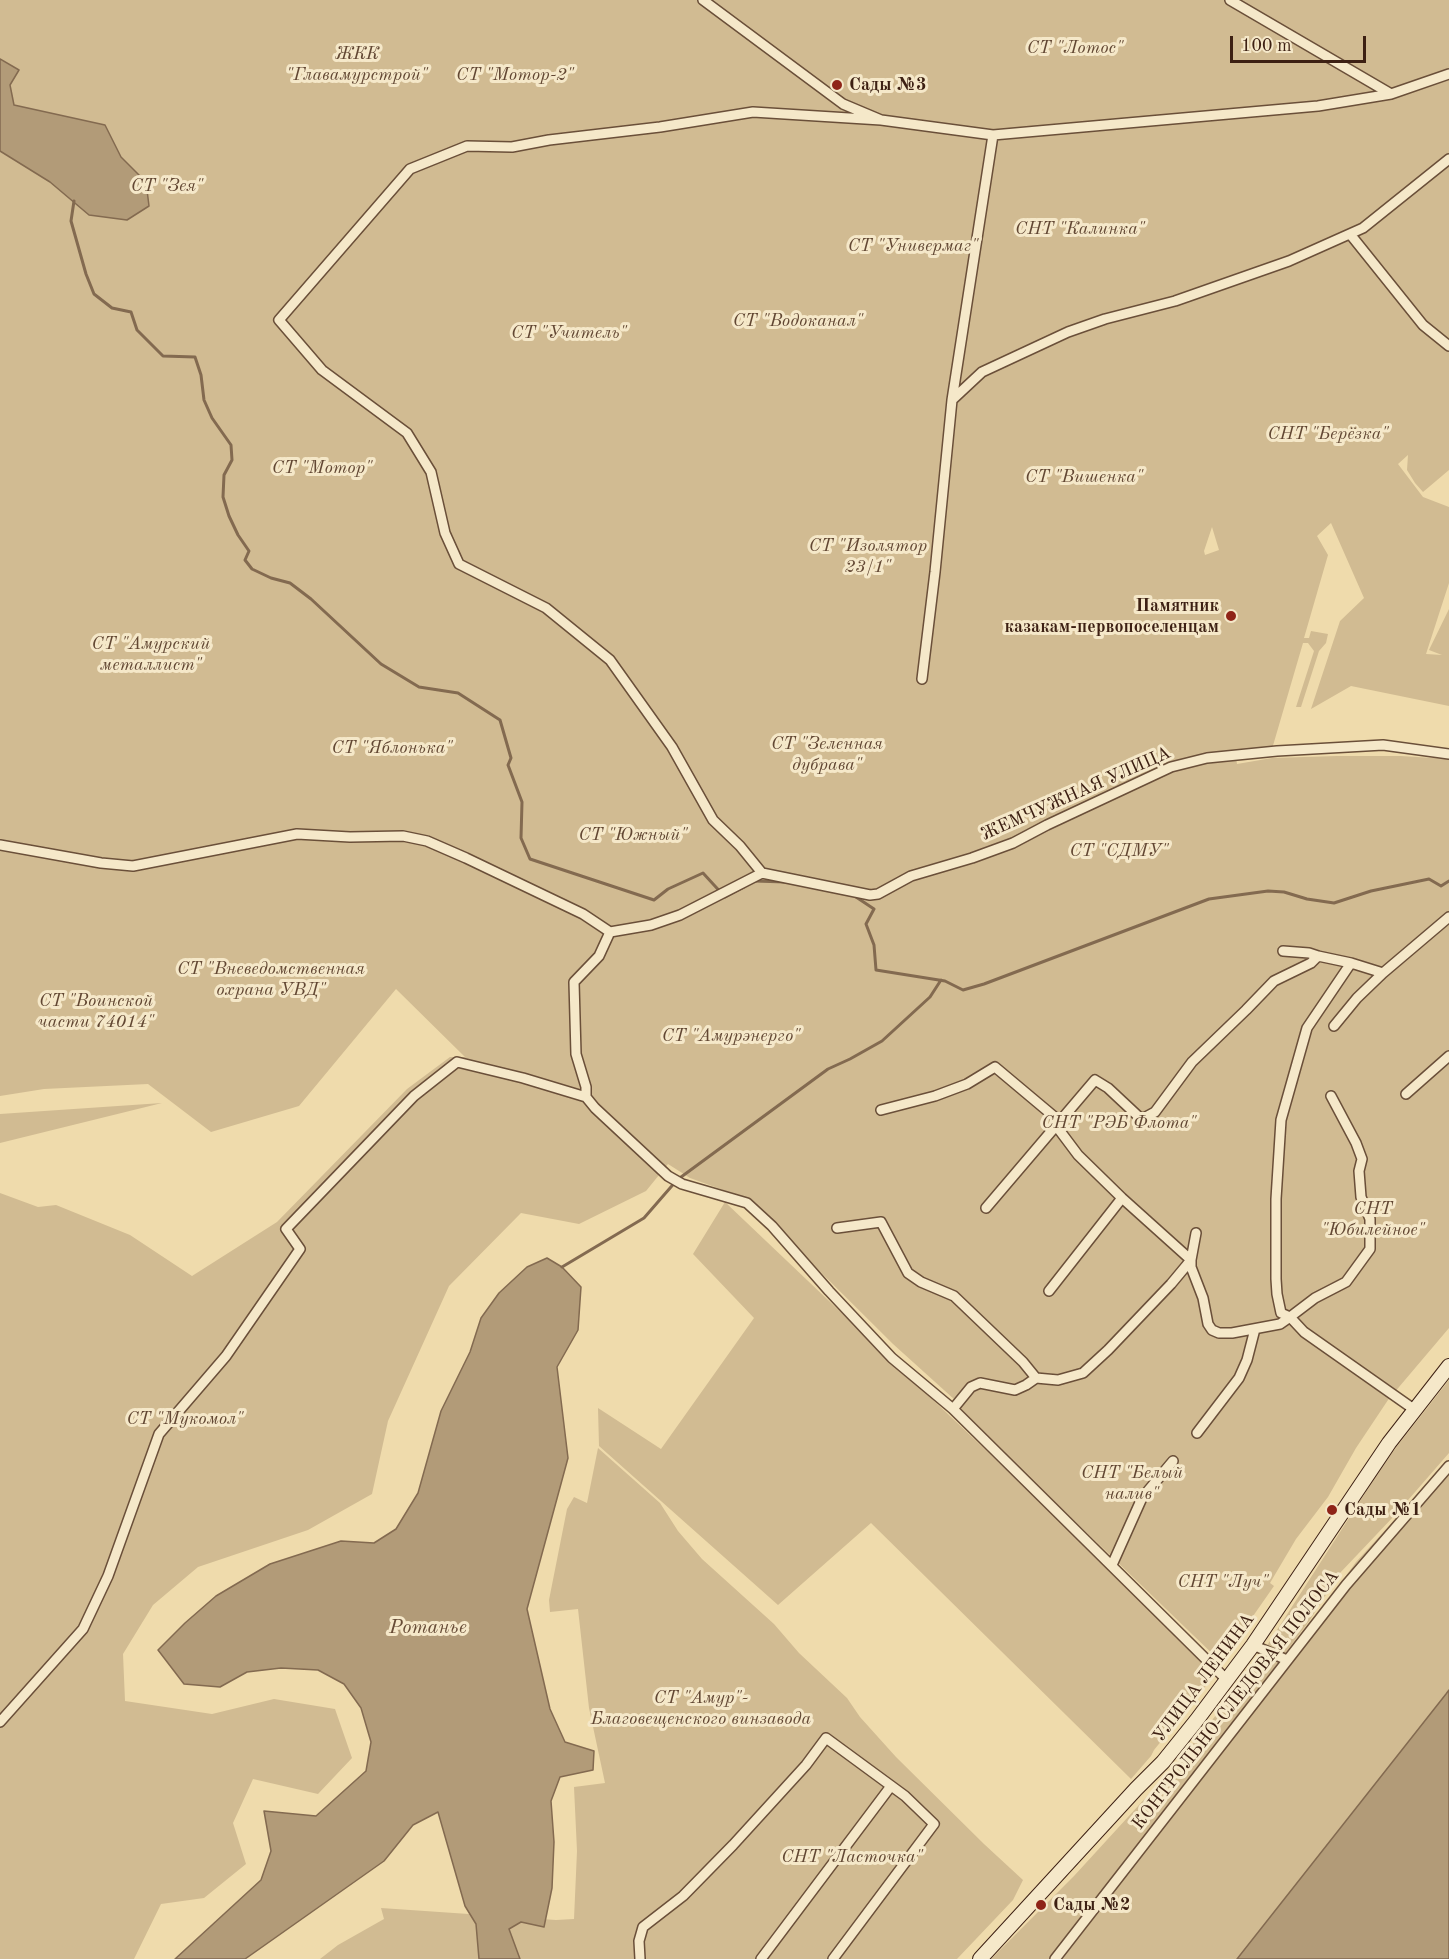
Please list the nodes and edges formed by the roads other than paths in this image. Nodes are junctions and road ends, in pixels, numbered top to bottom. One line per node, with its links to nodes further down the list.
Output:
1 (703, 0): 5 (street)
2 (1230, 0): 4 (street)
3 (1449, 74): 4 (street)
4 (1391, 94): 6 (street)
5 (881, 120): 6 (street); 14 (street)
6 (993, 135): 10 (street)
7 (1449, 159): 8 (street)
8 (1350, 234): 9 (street); 10 (street)
9 (1449, 346)
10 (952, 400): 11 (street)
11 (922, 679)
12 (1449, 754): 14 (street, ЖЕМЧУЖНАЯ УЛИЦА)
13 (0, 845): 16 (street)
14 (762, 873): 16 (street)
15 (1449, 917): 20 (street)
16 (610, 932): 25 (street)
17 (1283, 951): 18 (street)
18 (1318, 956): 19 (street); 27 (street)
19 (1351, 963): 20 (street); 34 (street)
20 (1383, 973): 21 (street)
21 (1334, 1026)
22 (1449, 1056): 23 (street)
23 (1406, 1094)
24 (1331, 1096): 34 (street)
25 (586, 1097): 38 (street); 47 (street)
26 (881, 1110): 27 (street)
27 (1057, 1127): 28 (street); 29 (street)
28 (1122, 1198): 32 (street); 33 (street)
29 (986, 1208)
30 (837, 1228): 37 (street)
31 (1196, 1233): 32 (street)
32 (1191, 1260): 35 (street); 37 (street)
33 (1049, 1291)
34 (1290, 1317): 35 (street); 39 (street)
35 (1255, 1329): 40 (street)
36 (1449, 1366): 39 (street, УЛИЦА ЛЕНИНА)
37 (1036, 1378): 38 (street)
38 (953, 1409): 43 (street)
39 (1415, 1410): 44 (street, УЛИЦА ЛЕНИНА)
40 (1197, 1433)
41 (1173, 1461): 43 (street)
42 (1449, 1466): 45 (street, КОНТРОЛЬНО-СЛЕДОВАЯ ПОЛОСА)
43 (1112, 1565): 46 (street)
44 (1253, 1645): 45 (street); 46 (street, УЛИЦА ЛЕНИНА)
45 (1287, 1660): 53 (street, КОНТРОЛЬНО-СЛЕДОВАЯ ПОЛОСА)
46 (1227, 1680): 52 (street, УЛИЦА ЛЕНИНА)
47 (0, 1722)
48 (891, 1786): 49 (street); 50 (street); 51 (street)
49 (640, 1959)
50 (761, 1959)
51 (833, 1959)
52 (980, 1959)
53 (1055, 1959)

